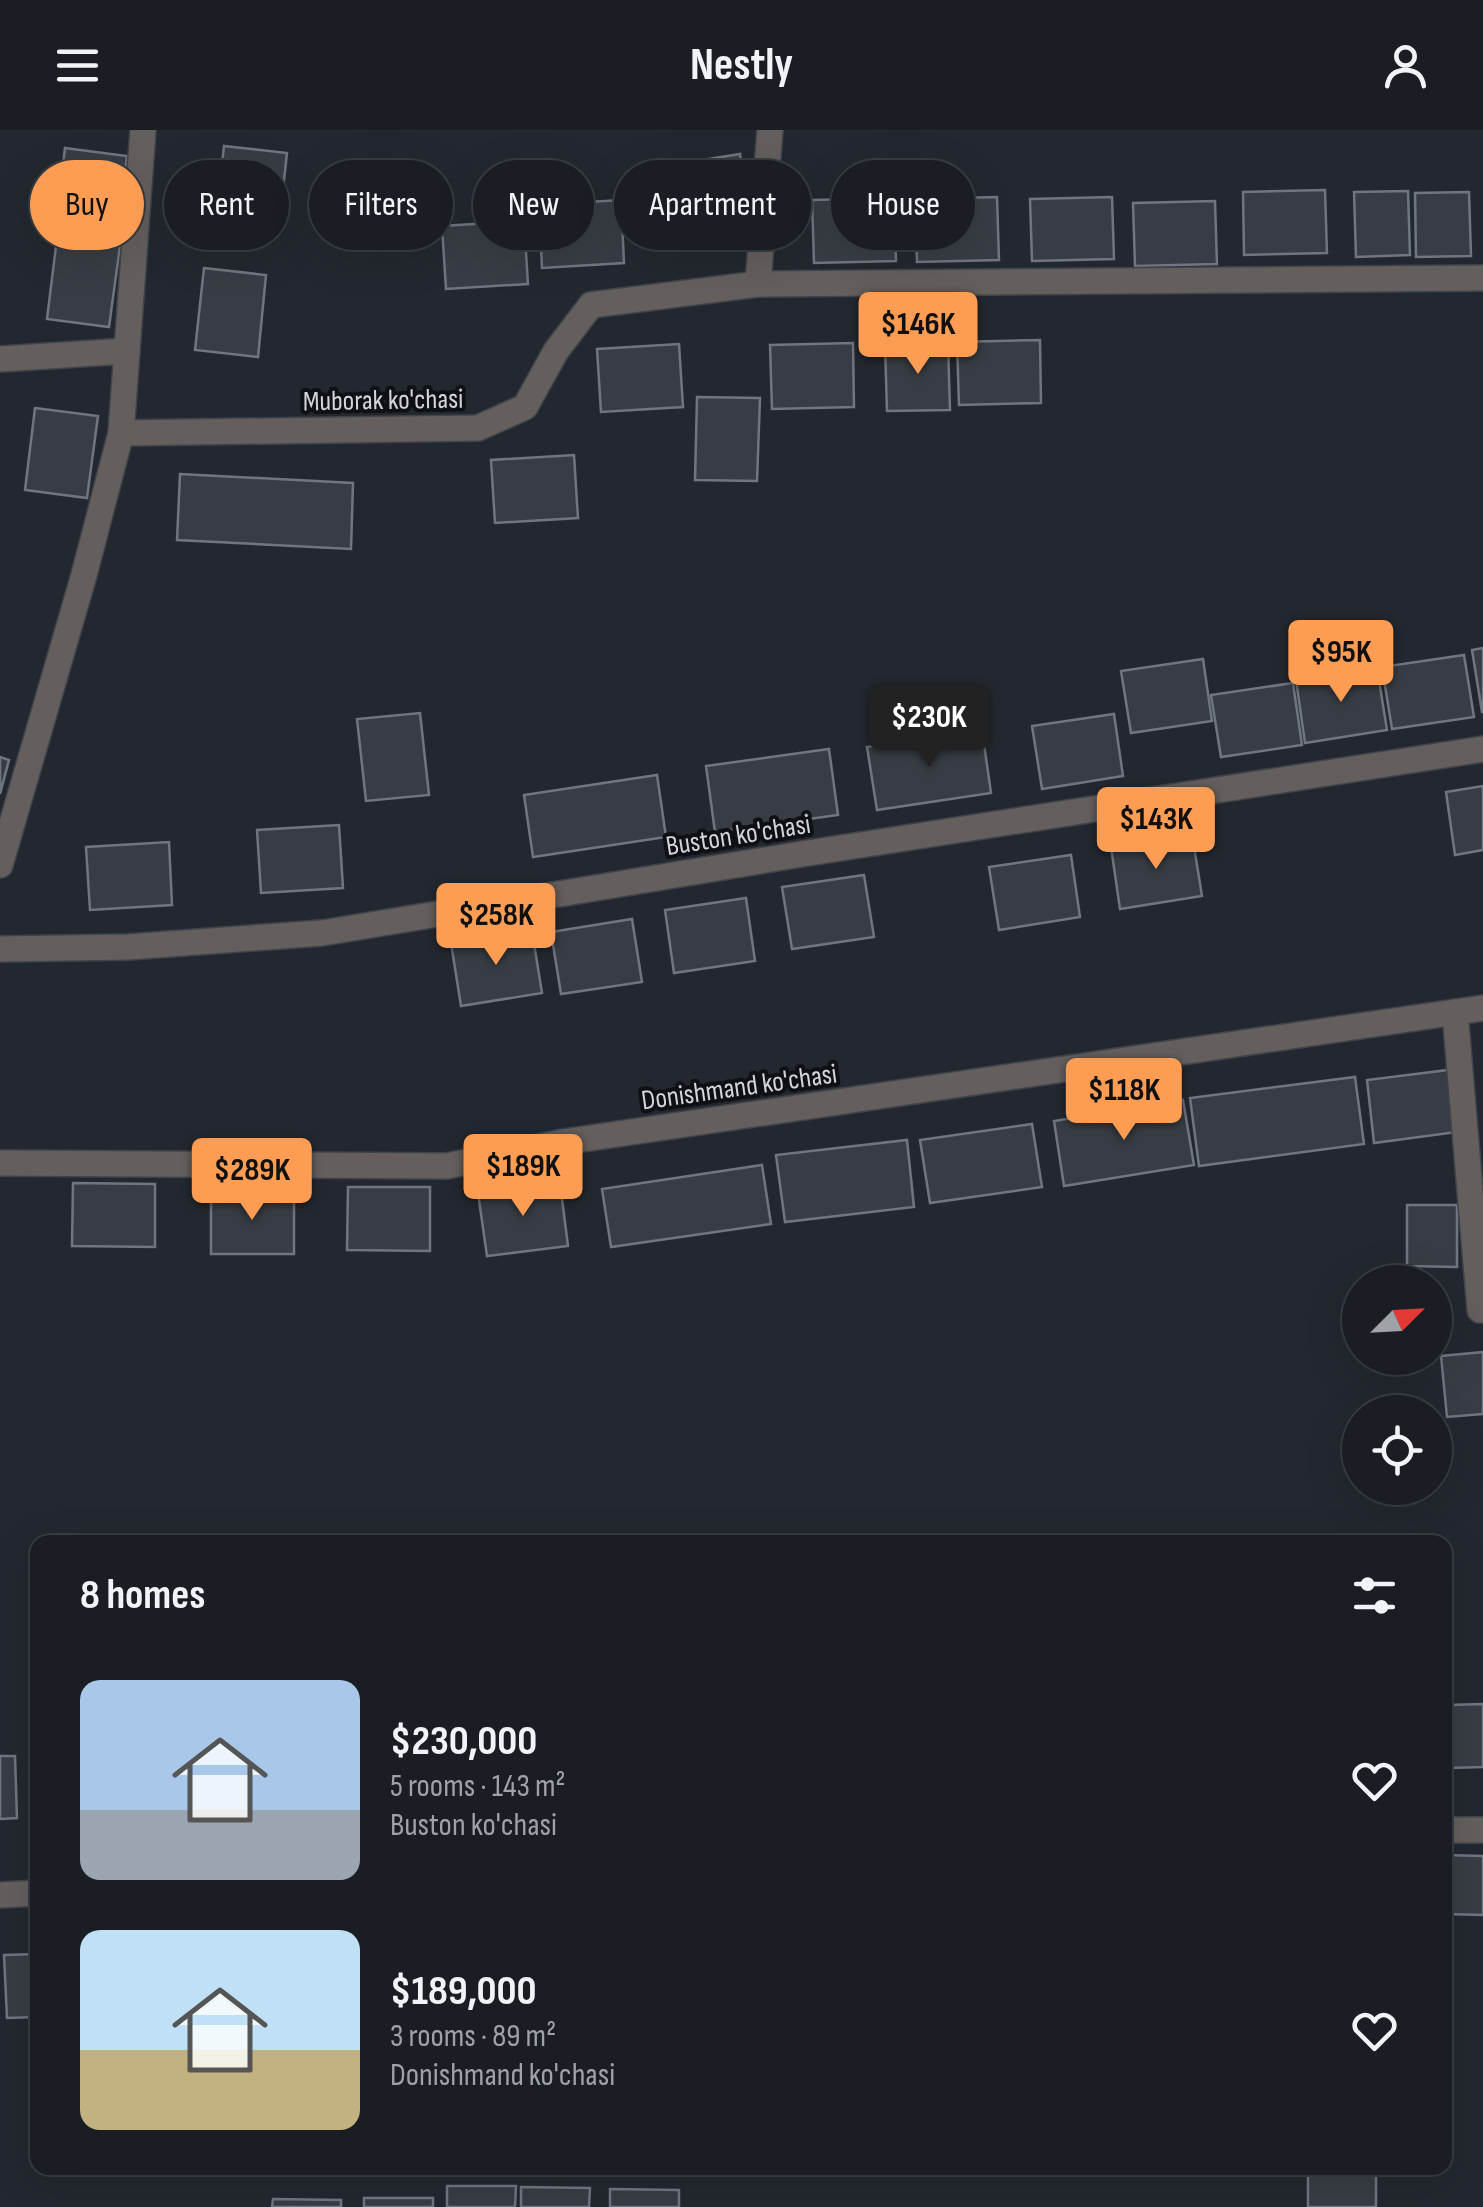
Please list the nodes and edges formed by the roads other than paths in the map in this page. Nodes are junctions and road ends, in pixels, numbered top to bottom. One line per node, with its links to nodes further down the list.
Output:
1 (143, 130): 5 (street)
2 (770, 130): 4 (street)
3 (1483, 278): 4 (street, Muborak ko'chasi)
4 (758, 284): 7 (street, Muborak ko'chasi)
5 (127, 351): 6 (street); 7 (street)
6 (0, 359)
7 (121, 433): 9 (street)
8 (1483, 749): 10 (street, Buston ko'chasi)
9 (0, 865)
10 (0, 949)
11 (1483, 1008): 12 (street, Donishmand ko'chasi)
12 (1455, 1012): 13 (street, Donishmand ko'chasi); 14 (street)
13 (0, 1163)
14 (1480, 1310)
15 (1452, 1830): 16 (street)
16 (1483, 1830)
17 (30, 1893): 18 (street)
18 (0, 1895)

